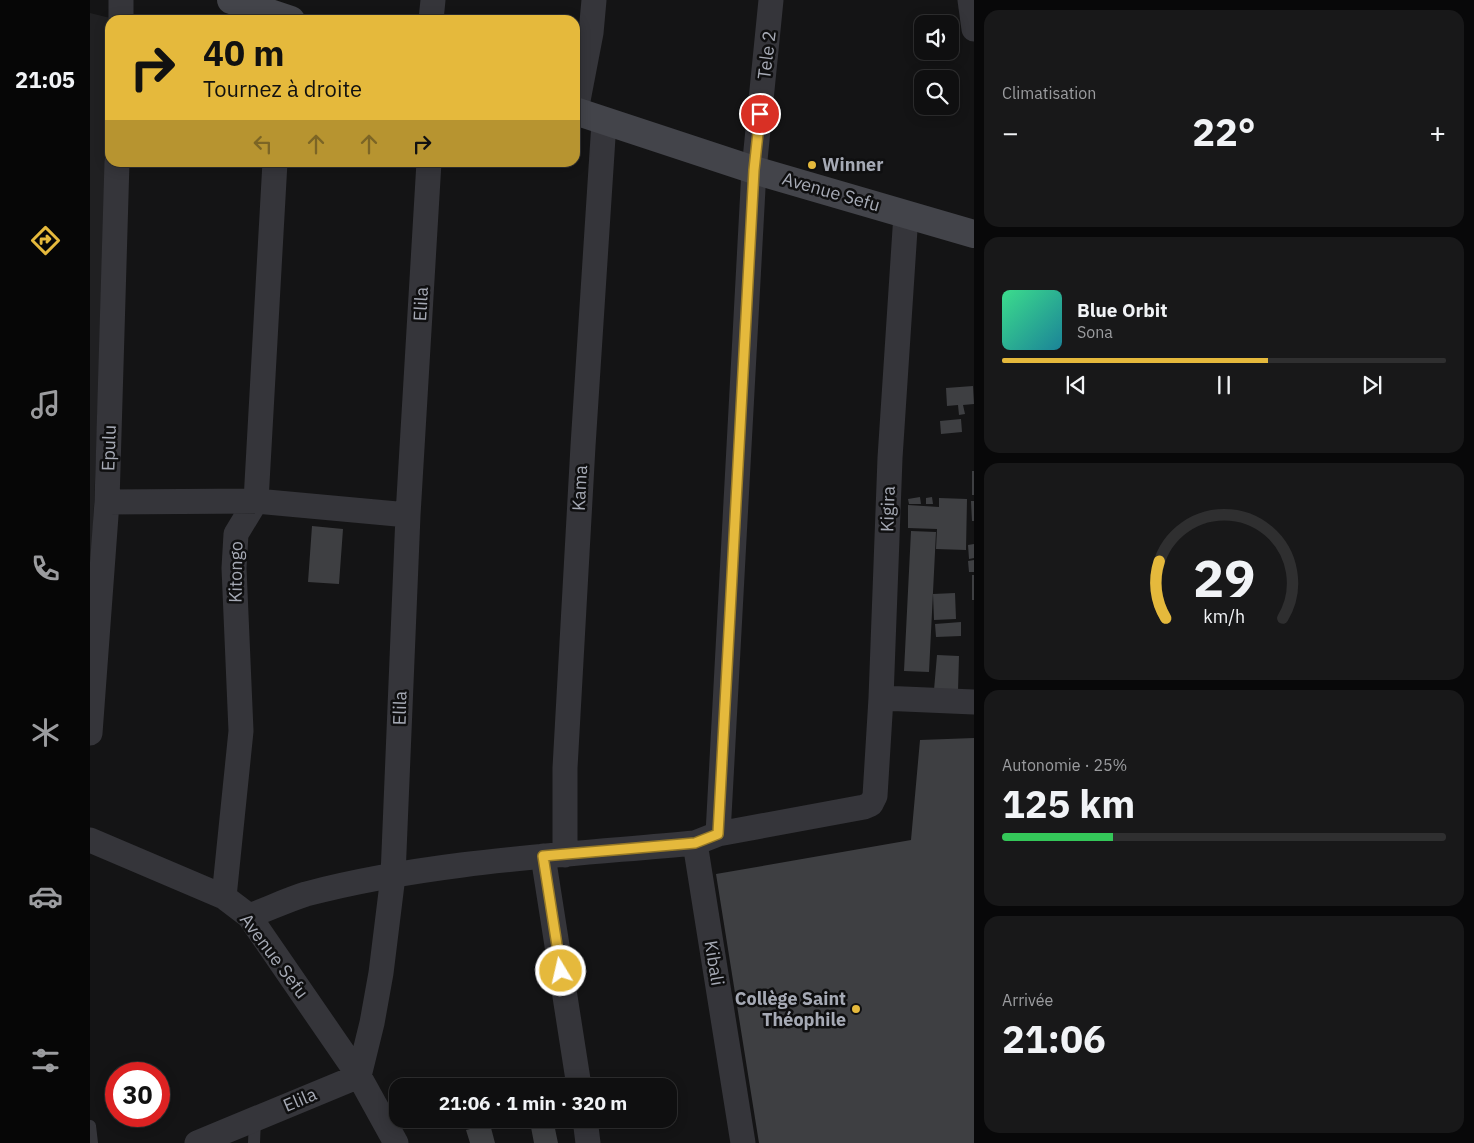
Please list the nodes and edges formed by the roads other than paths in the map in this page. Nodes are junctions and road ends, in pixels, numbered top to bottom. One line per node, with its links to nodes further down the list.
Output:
1 (121, 0): 8 (street)
2 (231, 0): 7 (main road)
3 (433, 0): 9 (street)
4 (594, 0): 11 (street)
5 (771, 0): 17 (street, Tele 2)
6 (970, 0): 10 (street)
7 (275, 13)
8 (121, 15)
9 (432, 15)
10 (974, 29)
11 (580, 90)
12 (580, 113): 13 (main road, Avenue Sefu)
13 (604, 122): 17 (main road, Avenue Sefu); 28 (street, Kama)
14 (117, 167): 21 (street, Epulu)
15 (275, 167): 20 (street, Kitongo)
16 (429, 167): 22 (street, Elila)
17 (754, 170): 18 (main road, Avenue Sefu); 26 (street, Kibali)
18 (906, 214): 19 (main road, Avenue Sefu); 23 (street, Kigira)
19 (974, 234)
20 (256, 501): 21 (street); 22 (street); 30 (street, Kitongo)
21 (107, 502): 25 (street, Epulu)
22 (408, 514): 29 (street, Elila)
23 (881, 698): 24 (street); 26 (street, Kigira)
24 (974, 702)
25 (90, 733)
26 (706, 839): 28 (street); 41 (street, Kibali)
27 (90, 840): 30 (street, Avenue Sefu)
28 (554, 856): 29 (street); 33 (street, Kama)
29 (393, 876): 31 (street); 32 (street, Elila)
30 (224, 897): 31 (street, Avenue Sefu)
31 (249, 916): 32 (street, Avenue Sefu)
32 (359, 1076): 36 (street, Elila); 39 (street, Avenue Sefu)
33 (578, 1078)
34 (90, 1126): 37 (lane)
35 (586, 1128): 40 (street)
36 (254, 1131): 38 (street, Elila)
37 (92, 1143)
38 (197, 1143)
39 (396, 1143)
40 (588, 1143)
41 (743, 1143)

